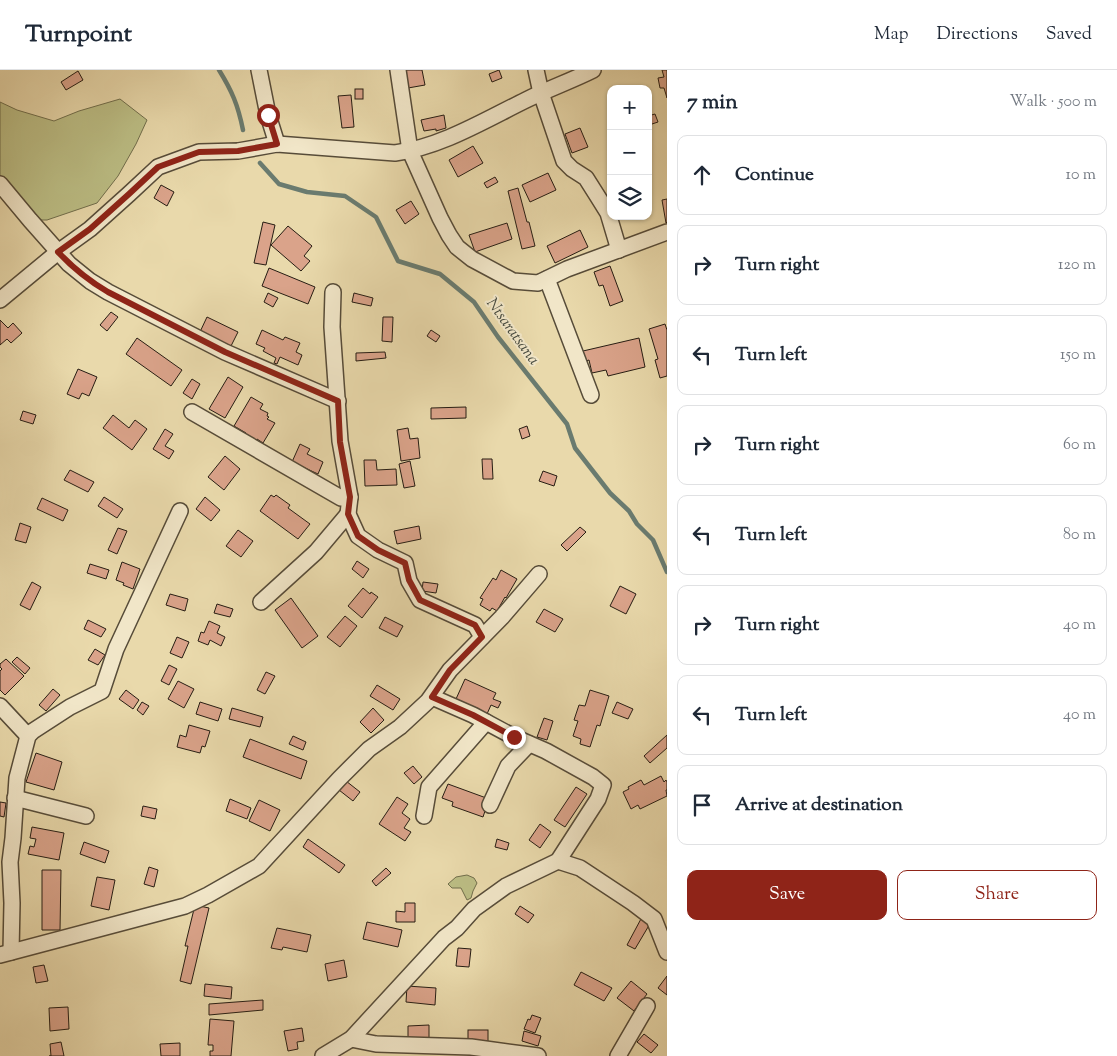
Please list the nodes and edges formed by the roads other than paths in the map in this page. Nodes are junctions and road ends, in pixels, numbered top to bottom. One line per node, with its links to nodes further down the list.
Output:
1 (258, 70): 6 (street)
2 (398, 70): 7 (street)
3 (536, 70): 5 (street)
4 (593, 70): 5 (street)
5 (541, 93): 7 (street); 10 (street)
6 (277, 144): 7 (street); 11 (street)
7 (410, 151): 12 (street)
8 (0, 184): 11 (street)
9 (667, 232): 10 (street)
10 (618, 250): 12 (street)
11 (58, 252): 14 (street); 16 (street)
12 (547, 279): 15 (street)
13 (333, 292): 16 (street)
14 (0, 300)
15 (591, 395)
16 (338, 401): 18 (street)
17 (192, 412): 18 (street)
18 (350, 497): 20 (street)
19 (180, 511): 27 (street)
20 (348, 514): 22 (street); 23 (street)
21 (540, 574): 23 (street)
22 (261, 602)
23 (482, 637): 24 (street)
24 (432, 697): 26 (street); 35 (street)
25 (0, 706): 27 (street)
26 (486, 722): 28 (street); 32 (street)
27 (28, 736): 29 (street)
28 (529, 744): 30 (street); 33 (street)
29 (16, 798): 31 (street); 35 (street)
30 (490, 805)
31 (86, 816)
32 (424, 816)
33 (558, 861): 34 (street); 37 (street)
34 (667, 952)
35 (6, 953)
36 (647, 1006): 40 (street)
37 (351, 1038): 38 (street); 39 (street)
38 (323, 1056)
39 (538, 1056)
40 (618, 1056)

